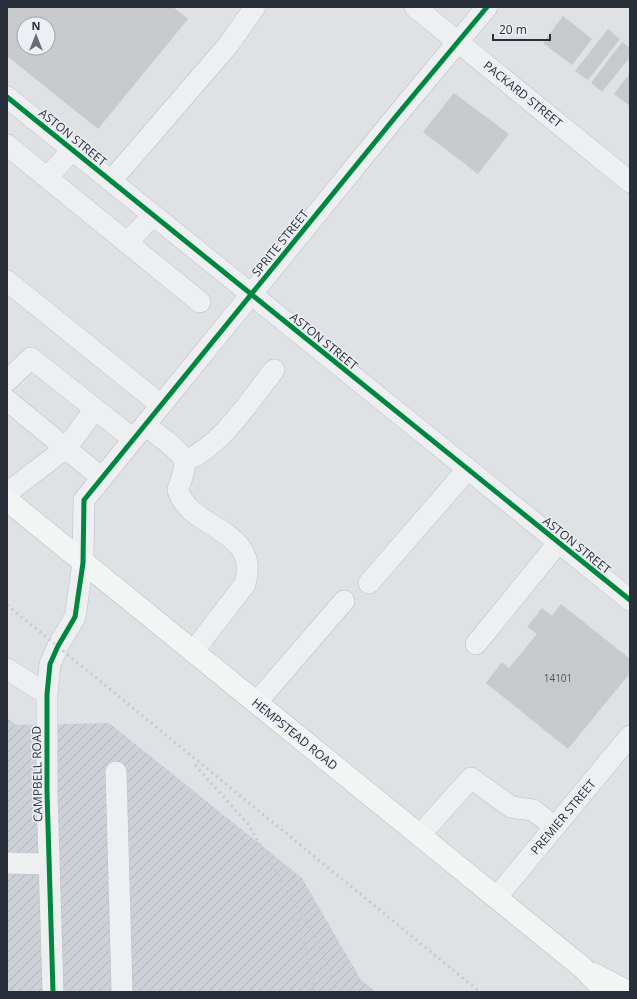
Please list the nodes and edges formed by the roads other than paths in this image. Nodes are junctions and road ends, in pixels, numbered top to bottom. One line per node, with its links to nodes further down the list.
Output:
1 (255, 7): 9 (street)
2 (415, 7): 4 (street, PACKARD STREET)
3 (487, 7): 4 (street, SPRITE STREET)
4 (459, 42): 10 (street, PACKARD STREET); 14 (street, SPRITE STREET)
5 (7, 97): 7 (street, ASTON STREET)
6 (7, 145): 8 (street)
7 (72, 150): 8 (street); 9 (street, ASTON STREET)
8 (47, 178): 12 (street)
9 (111, 181): 11 (street, ASTON STREET)
10 (630, 182)
11 (152, 215): 12 (street); 14 (street, ASTON STREET)
12 (127, 243): 15 (street)
13 (7, 281): 19 (street)
14 (251, 294): 19 (street, SPRITE STREET); 24 (street, ASTON STREET)
15 (200, 302)
16 (274, 370): 23 (street)
17 (7, 381): 20 (street)
18 (7, 400): 22 (street)
19 (161, 405): 21 (street, SPRITE STREET)
20 (96, 409): 21 (street); 22 (street)
21 (139, 432): 23 (street); 25 (street, SPRITE STREET)
22 (66, 448): 25 (street); 26 (street)
23 (184, 462): 34 (street)
24 (467, 470): 28 (street, ASTON STREET); 30 (street)
25 (102, 478): 29 (street, SPRITE STREET)
26 (7, 493)
27 (7, 500): 29 (main road, HEMPSTEAD ROAD)
28 (558, 543): 31 (street, ASTON STREET); 33 (street)
29 (83, 563): 34 (main road, HEMPSTEAD ROAD); 36 (street, CAMPBELL ROAD)
30 (369, 584)
31 (630, 600)
32 (344, 601): 37 (street)
33 (476, 644)
34 (193, 652): 37 (main road, HEMPSTEAD ROAD)
35 (7, 669): 36 (street)
36 (47, 694): 43 (street, CAMPBELL ROAD)
37 (256, 703): 41 (main road, HEMPSTEAD ROAD)
38 (630, 736): 40 (street, PREMIER STREET)
39 (116, 772): 47 (street)
40 (555, 826): 41 (street); 44 (street, PREMIER STREET)
41 (420, 836): 44 (main road, HEMPSTEAD ROAD)
42 (7, 863): 43 (street)
43 (49, 864): 46 (street, CAMPBELL ROAD)
44 (496, 898): 45 (main road, HEMPSTEAD ROAD)
45 (583, 968): 48 (main road, HEMPSTEAD ROAD); 49 (main road, HEMPSTEAD ROAD)
46 (53, 992)
47 (122, 992)
48 (606, 992)
49 (628, 992)

